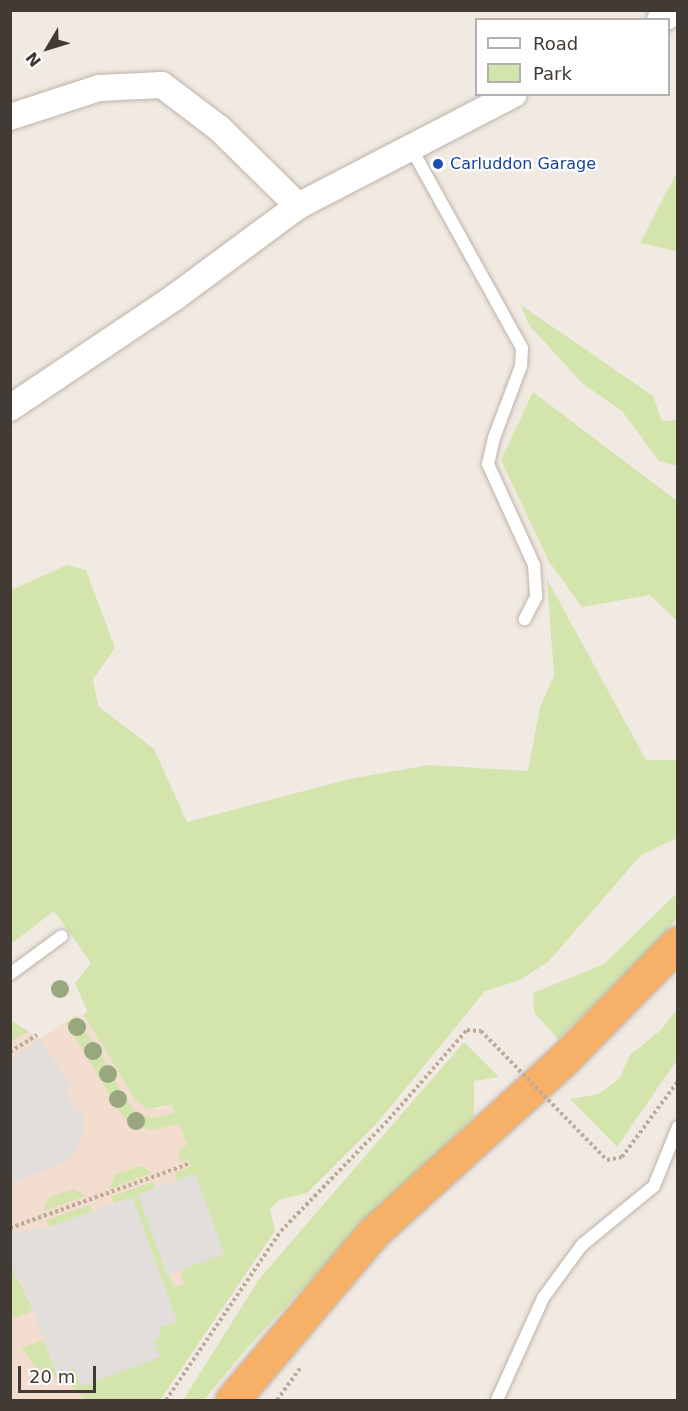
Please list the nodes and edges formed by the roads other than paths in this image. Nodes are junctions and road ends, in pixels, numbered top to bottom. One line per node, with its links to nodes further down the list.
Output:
1 (678, 11): 2 (street)
2 (664, 18)
3 (510, 96): 5 (street)
4 (10, 117): 6 (street)
5 (410, 146): 6 (street); 8 (lane)
6 (298, 206): 7 (street)
7 (10, 408)
8 (525, 619)
9 (62, 936): 11 (lane)
10 (678, 943): 13 (highway)
11 (10, 974)
12 (678, 1127): 14 (lane)
13 (238, 1395)
14 (497, 1401)

